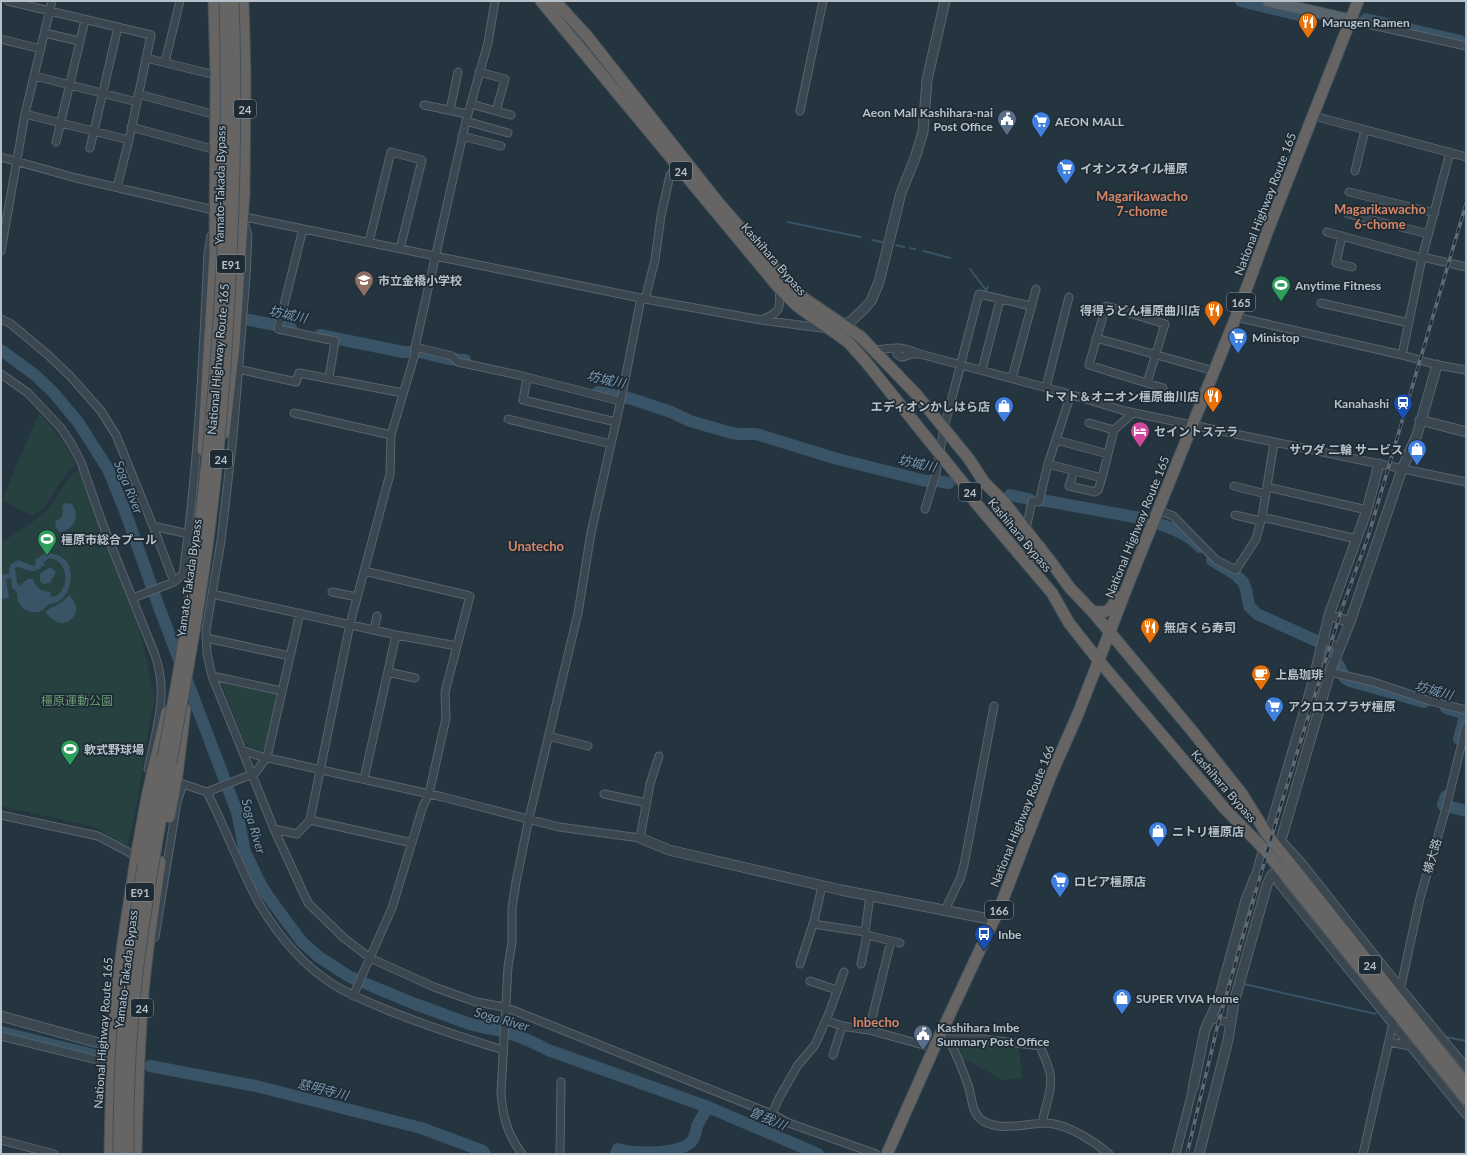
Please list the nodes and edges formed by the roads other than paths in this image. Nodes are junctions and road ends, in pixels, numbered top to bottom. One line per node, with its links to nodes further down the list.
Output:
1 (8, 1): 15 (street)
2 (52, 1): 15 (street)
3 (180, 1): 25 (street)
4 (214, 1): 28 (highway, National Highway Route 165 / 24)
5 (224, 1): 148 (highway, Yamato-Takada Bypass / E91, bridge)
6 (234, 1): 148 (highway, Yamato-Takada Bypass / E91, bridge)
7 (244, 1): 29 (highway, National Highway Route 165 / 24)
8 (495, 1): 27 (street)
9 (541, 1): 62 (highway, Kashihara Bypass / 24)
10 (554, 1): 96 (highway, Kashihara Bypass / 24)
11 (823, 1): 39 (street)
12 (944, 1): 96 (street)
13 (1268, 1): 17 (main road)
14 (1358, 1): 17 (highway, National Highway Route 165 / 165)
15 (49, 11): 16 (street); 23 (street)
16 (85, 20): 18 (street); 21 (street)
17 (1350, 20): 22 (street); 43 (highway, National Highway Route 165 / 165)
18 (118, 28): 24 (street); 32 (street)
19 (49, 34): 21 (street)
20 (1, 39): 23 (street)
21 (79, 42): 31 (street)
22 (1466, 46)
23 (41, 49): 30 (street)
24 (146, 58): 25 (street); 33 (street)
25 (165, 62): 28 (street)
26 (458, 72): 37 (street)
27 (479, 72): 35 (street); 38 (street)
28 (216, 74): 29 (street); 41 (highway, National Highway Route 165 / 24)
29 (245, 75): 52 (highway, National Highway Route 165 / 24)
30 (34, 76): 31 (street); 40 (street)
31 (68, 84): 32 (street); 45 (street)
32 (103, 93): 34 (street); 48 (street)
33 (138, 94): 34 (street); 41 (street)
34 (137, 102): 46 (street)
35 (471, 104): 38 (street); 44 (street)
36 (424, 105): 37 (street)
37 (450, 110): 44 (street)
38 (496, 111): 42 (street)
39 (800, 111)
40 (25, 114): 45 (street); 61 (street)
41 (216, 115): 51 (highway, National Highway Route 165 / 24)
42 (511, 115)
43 (1314, 116): 47 (street); 92 (highway, National Highway Route 165 / 165)
44 (467, 118): 49 (street); 50 (street)
45 (60, 123): 48 (street); 54 (street)
46 (131, 127): 53 (street); 57 (street)
47 (1365, 130): 58 (street); 63 (street)
48 (94, 131): 53 (street); 56 (street)
49 (508, 133)
50 (462, 136): 55 (street); 79 (street)
51 (216, 138): 52 (street); 57 (highway, National Highway Route 165 / 24)
52 (245, 139): 70 (highway, National Highway Route 165 / 24)
53 (129, 140): 64 (street)
54 (56, 142)
55 (501, 146)
56 (90, 148)
57 (216, 150): 69 (highway, National Highway Route 165 / 24)
58 (1450, 152): 60 (street); 67 (street)
59 (1, 157): 61 (street)
60 (1466, 157)
61 (17, 161): 64 (street); 66 (street)
62 (677, 166): 85 (highway, Kashihara Bypass / 24); 88 (street)
63 (1355, 171)
64 (117, 187): 69 (street)
65 (1349, 192): 67 (street)
66 (4, 212): 72 (street)
67 (1435, 213): 74 (street)
68 (1348, 214): 74 (street)
69 (215, 215): 70 (street); 148 (highway, National Highway Route 165 / 24, bridge); 151 (street)
70 (242, 216): 71 (street); 105 (street); 148 (highway, National Highway Route 165 / 24, bridge)
71 (303, 229): 76 (street); 110 (street)
72 (3, 232): 78 (street)
73 (1327, 232): 75 (street)
74 (1429, 234): 80 (street)
75 (1342, 236): 80 (street); 83 (street)
76 (369, 242): 77 (street); 77 (street)
77 (400, 249): 79 (street)
78 (1, 251)
79 (436, 256): 88 (street); 99 (street)
80 (1422, 257): 81 (street); 95 (street)
81 (1444, 262)
82 (1453, 264): 84 (street)
83 (1352, 267)
84 (1466, 267)
85 (778, 288): 94 (street); 97 (highway, Kashihara Bypass / 24)
86 (1036, 289): 91 (street)
87 (1069, 297): 114 (street)
88 (643, 299): 94 (street); 118 (street)
89 (1000, 300): 91 (street); 104 (street); 106 (street)
90 (1321, 303): 95 (street)
91 (1031, 306): 112 (street)
92 (1236, 317): 102 (street); 107 (highway, National Highway Route 165 / 165)
93 (1, 319): 149 (street)
94 (761, 320): 97 (street)
95 (1409, 323): 102 (street)
96 (844, 325): 97 (street); 100 (highway, Kashihara Bypass / 24)
97 (832, 330): 134 (highway, Kashihara Bypass / 24)
98 (1096, 338): 101 (street); 101 (street); 113 (street)
99 (415, 350): 111 (street); 116 (street)
100 (873, 350): 104 (street); 126 (highway, Kashihara Bypass / 24)
101 (1156, 355): 107 (street); 113 (street)
102 (1402, 355): 103 (street)
103 (1437, 364): 108 (street); 122 (street)
104 (963, 365): 106 (street); 126 (street)
105 (238, 369): 110 (street); 153 (street)
106 (982, 370): 112 (street)
107 (1214, 370): 125 (highway, National Highway Route 165 / 165)
108 (1466, 370)
109 (1, 374): 161 (street)
110 (329, 378): 116 (street)
111 (527, 378): 118 (street); 123 (street)
112 (1012, 378): 114 (street)
113 (1147, 383): 115 (street)
114 (1046, 387): 117 (street)
115 (1163, 388)
116 (403, 393): 129 (street)
117 (1071, 394): 120 (street); 130 (street)
118 (621, 398): 123 (street)
119 (294, 413): 129 (street)
120 (1133, 413): 125 (street); 127 (street)
121 (508, 419): 132 (street)
122 (1420, 420): 128 (street); 137 (street)
123 (616, 422): 132 (street)
124 (1089, 423): 127 (street)
125 (1192, 425): 131 (street); 144 (highway, National Highway Route 165 / 165)
126 (944, 428): 134 (street); 150 (highway, Kashihara Bypass / 24)
127 (1114, 430): 133 (street)
128 (1466, 432)
129 (391, 435): 156 (street)
130 (1056, 440): 133 (street); 135 (street)
131 (1274, 443): 136 (street); 142 (street)
132 (611, 444): 188 (street)
133 (1108, 454): 139 (street)
134 (940, 456): 143 (street); 155 (highway, Kashihara Bypass / 24)
135 (1048, 464): 138 (street); 150 (street)
136 (1379, 464): 137 (street); 145 (street)
137 (1402, 469): 140 (street); 167 (street)
138 (1074, 471): 139 (street); 139 (street)
139 (1102, 478)
140 (1466, 482)
141 (1234, 486): 142 (street)
142 (1266, 491): 145 (street); 147 (street)
143 (925, 509)
144 (1158, 510): 147 (street); 158 (highway, National Highway Route 165 / 165)
145 (1367, 510): 152 (street)
146 (1234, 515): 147 (street)
147 (1262, 519): 152 (street)
148 (205, 525): 171 (highway, Yamato-Takada Bypass / E91, bridge); 177 (highway, Yamato-Takada Bypass / E91, bridge)
149 (153, 526): 151 (street); 157 (street)
150 (1026, 529): 154 (highway, Kashihara Bypass / 24)
151 (189, 534): 153 (street); 157 (street)
152 (1357, 539): 165 (street)
153 (221, 540): 160 (street)
154 (1040, 547): 155 (highway); 163 (highway, Kashihara Bypass / 24)
155 (1025, 560): 179 (highway, Kashihara Bypass / 24)
156 (364, 571): 162 (street); 175 (street)
157 (172, 582): 161 (street)
158 (1129, 582): 163 (highway); 170 (highway, National Highway Route 165 / 165)
159 (332, 592): 162 (street)
160 (212, 594): 164 (street); 173 (street)
161 (134, 597): 193 (street)
162 (357, 597): 168 (street)
163 (1092, 612): 170 (highway, Kashihara Bypass / 24)
164 (300, 613): 168 (street); 178 (street)
165 (1329, 615): 167 (street); 174 (street)
166 (377, 616): 169 (street)
167 (1350, 622): 176 (street)
168 (350, 624): 169 (street); 194 (street)
169 (374, 630): 172 (street)
170 (1109, 632): 179 (highway, National Highway Route 165 / 165); 206 (highway, Kashihara Bypass / 24)
171 (185, 633): 211 (highway, National Highway Route 165 / 24, bridge); 261 (highway, Yamato-Takada Bypass / E91, bridge)
172 (396, 635): 175 (street); 180 (street)
173 (206, 638): 178 (street); 182 (street)
174 (1324, 639): 176 (street); 206 (street)
175 (456, 646): 199 (street)
176 (1339, 648): 181 (street)
177 (192, 650): 228 (highway, 24, bridge); 262 (highway, Yamato-Takada Bypass / E91, bridge)
178 (290, 656): 184 (street)
179 (1099, 661): 210 (highway, Kashihara Bypass / 24); 217 (highway, National Highway Route 166 / 166)
180 (388, 672): 183 (street); 196 (street)
181 (1331, 672): 186 (street); 209 (street)
182 (212, 676): 184 (street); 190 (street)
183 (415, 678)
184 (282, 692): 192 (street)
185 (994, 706): 216 (street)
186 (1466, 710)
187 (1466, 726): 227 (street, 横大路)
188 (548, 736): 189 (street); 203 (street)
189 (588, 746)
190 (242, 750): 192 (street); 195 (street)
191 (659, 756): 201 (street)
192 (267, 757): 194 (street); 195 (street)
193 (149, 762): 197 (street); 211 (street)
194 (320, 769): 196 (street); 204 (street)
195 (250, 775): 198 (street); 205 (street)
196 (364, 779): 199 (street)
197 (183, 784): 198 (street); 228 (street)
198 (208, 792): 230 (street)
199 (429, 794): 203 (street); 208 (street)
200 (604, 794): 201 (street)
201 (646, 803): 207 (street)
202 (1, 815): 211 (street)
203 (529, 818): 207 (street); 232 (street)
204 (310, 820): 205 (street); 208 (street)
205 (274, 829): 222 (street)
206 (1268, 836): 209 (highway, Kashihara Bypass / 24); 210 (street)
207 (640, 838): 214 (street)
208 (412, 843): 222 (street)
209 (1278, 843): 227 (street); 231 (highway, Kashihara Bypass / 24)
210 (1263, 848): 212 (highway, Kashihara Bypass / 24); 213 (street)
211 (134, 856): 245 (highway, National Highway Route 165 / 24)
212 (1277, 871): 233 (highway, Kashihara Bypass / 24); 237 (street); 239 (street)
213 (1255, 877): 235 (street)
214 (822, 886): 215 (street); 218 (street)
215 (870, 896): 216 (street); 219 (street)
216 (945, 910): 217 (street)
217 (994, 920): 242 (highway, National Highway Route 166 / 166)
218 (813, 924): 219 (street); 223 (street)
219 (866, 934): 220 (street); 224 (street)
220 (891, 941): 221 (street); 240 (street)
221 (900, 943)
222 (368, 961): 230 (street); 232 (street)
223 (800, 964)
224 (861, 964)
225 (844, 972): 229 (street)
226 (810, 981): 229 (street)
227 (1400, 987): 231 (street, 横大路); 250 (street)
228 (143, 990): 263 (highway, 24)
229 (837, 990): 236 (street)
230 (353, 996): 247 (street)
231 (1398, 1000): 233 (street, 横大路); 252 (highway, Kashihara Bypass / 24)
232 (505, 1007): 247 (street); 255 (street)
233 (1396, 1013): 239 (street, 横大路); 254 (highway, Kashihara Bypass / 24)
234 (1, 1016): 245 (street)
235 (1210, 1018): 237 (street); 253 (street)
236 (826, 1020): 238 (street); 255 (street)
237 (1230, 1023): 270 (street)
238 (842, 1026): 240 (street); 248 (street)
239 (1394, 1027): 243 (street); 244 (street)
240 (869, 1030): 246 (street)
241 (1, 1036): 249 (street)
242 (944, 1037): 246 (highway, National Highway Route 166 / 166); 257 (street); 257 (street)
243 (1390, 1042): 244 (street); 271 (street)
244 (1409, 1046): 256 (street)
245 (113, 1047): 249 (highway, National Highway Route 165 / 24)
246 (934, 1048): 267 (highway, National Highway Route 166 / 166)
247 (503, 1050): 264 (street)
248 (833, 1055)
249 (113, 1064): 260 (highway, National Highway Route 165 / 24)
250 (1466, 1066)
251 (561, 1082): 265 (street)
252 (1466, 1084)
253 (1193, 1088): 269 (street)
254 (1466, 1099)
255 (772, 1114): 266 (street)
256 (1466, 1115)
257 (1042, 1123): 268 (street)
258 (1, 1140): 259 (street)
259 (54, 1154)
260 (110, 1154)
261 (119, 1154)
262 (128, 1154)
263 (136, 1154)
264 (522, 1154)
265 (560, 1154)
266 (876, 1154)
267 (887, 1154)
268 (1109, 1154)
269 (1176, 1154)
270 (1199, 1154)
271 (1363, 1154)

